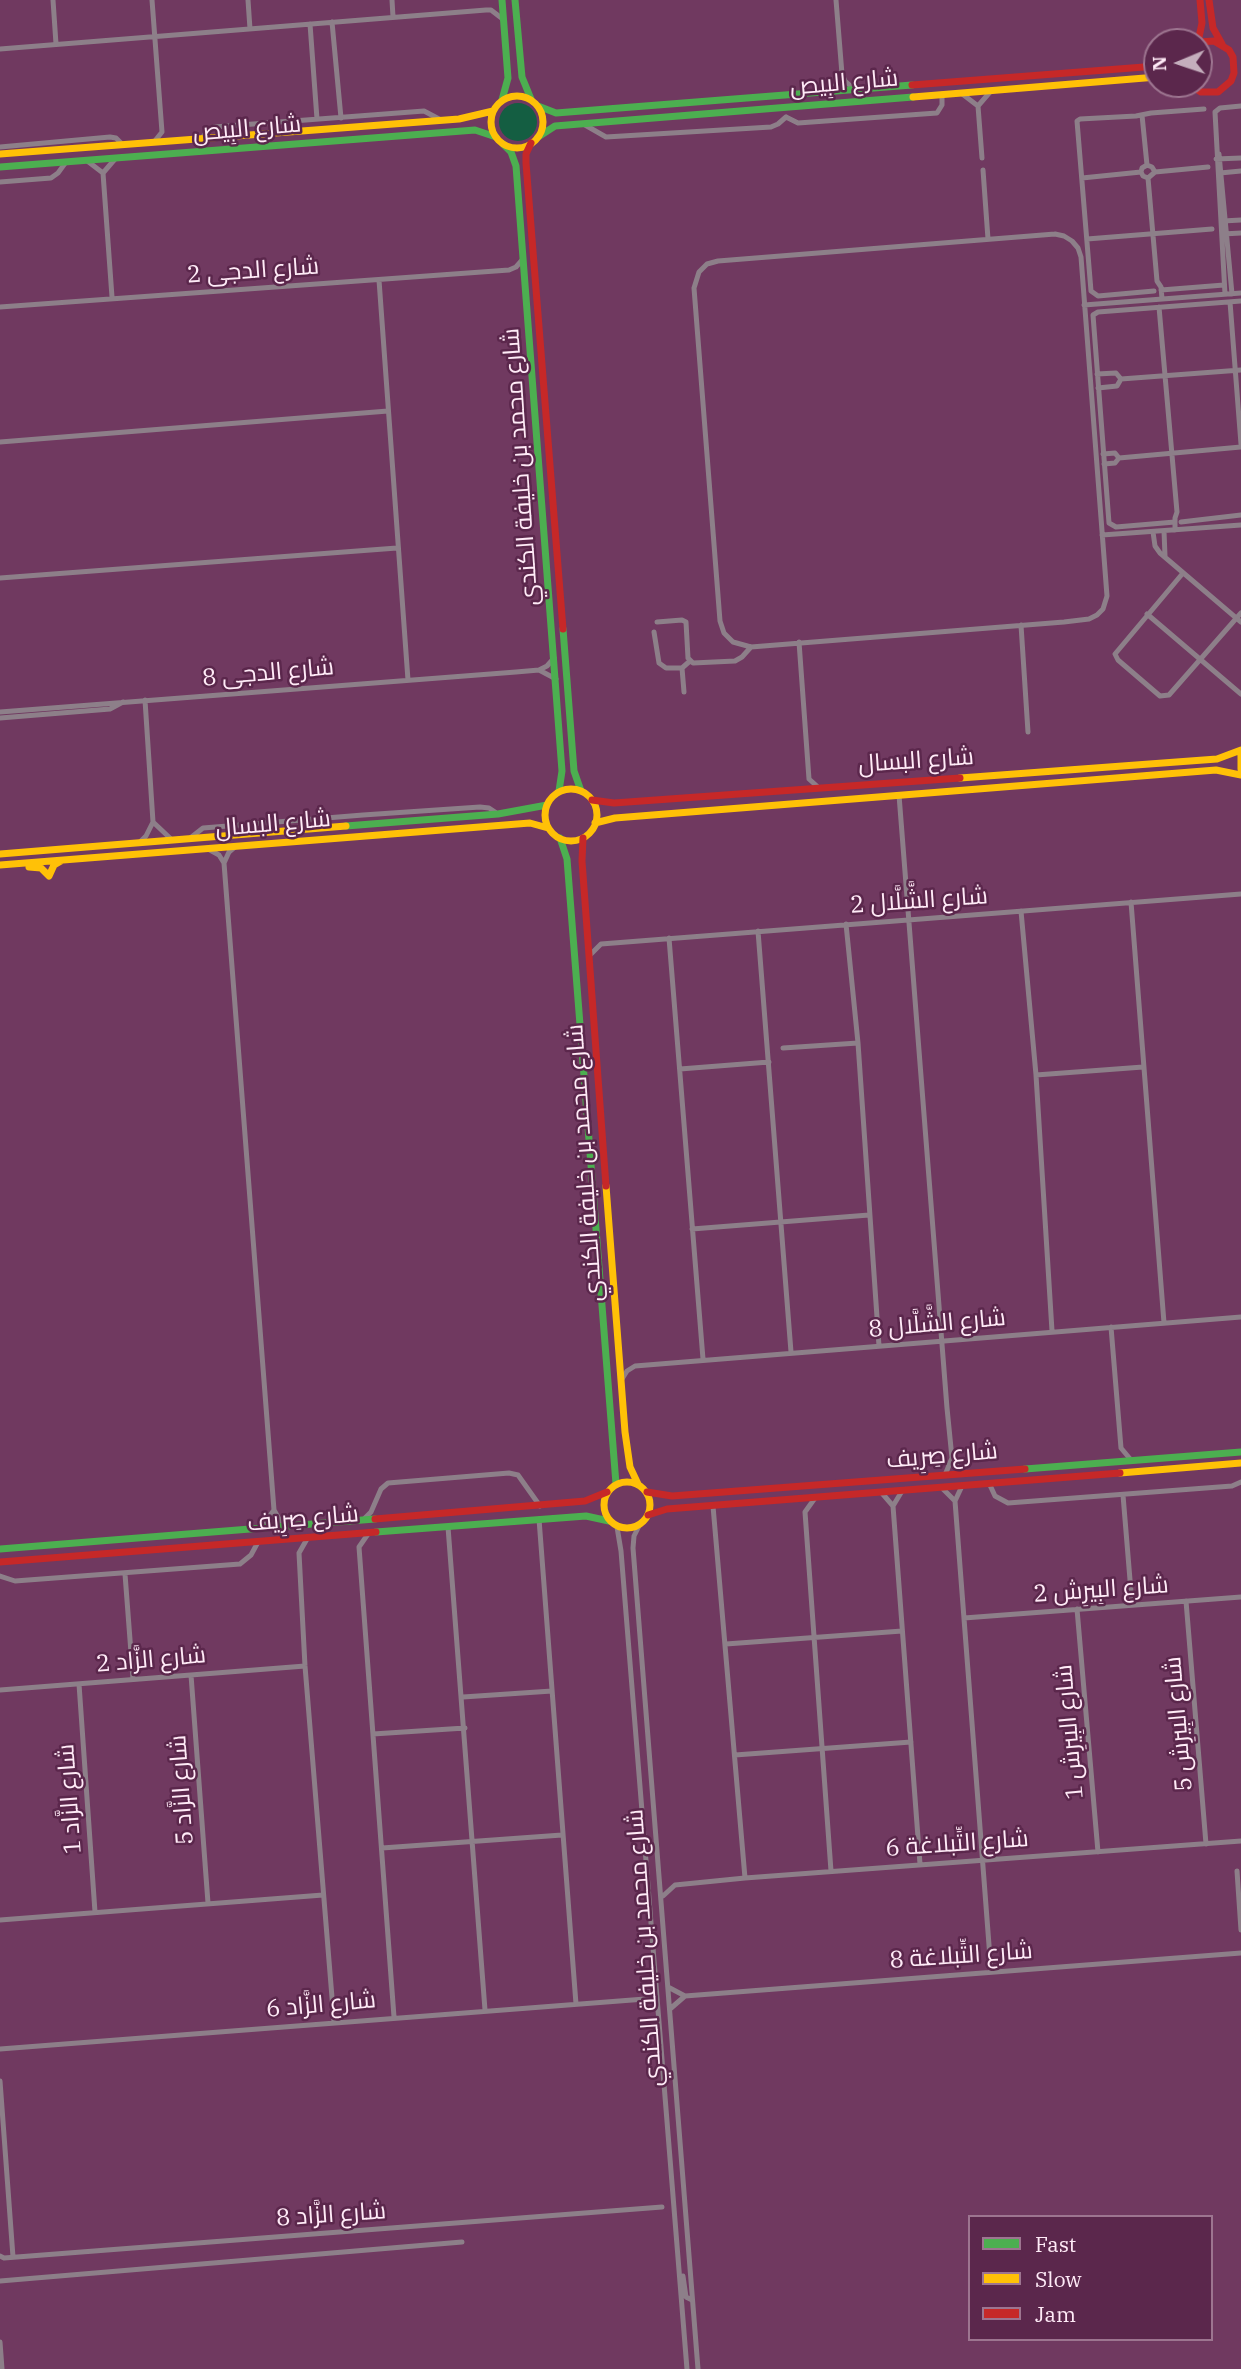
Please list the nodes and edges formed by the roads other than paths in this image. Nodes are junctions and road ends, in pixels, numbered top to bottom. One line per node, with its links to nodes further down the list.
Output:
1 (53, 0): 20 (street)
2 (152, 0): 18 (street)
3 (248, 0): 17 (street)
4 (392, 0): 12 (street)
5 (485, 0): 11 (street)
6 (501, 0): 11 (street); 13 (main road)
7 (515, 0): 32 (main road)
8 (836, 0): 24 (street)
9 (1200, 0): 16 (main road)
10 (1209, 0): 21 (main road)
11 (489, 10): 12 (street); 13 (street)
12 (393, 17): 14 (street)
13 (503, 20): 33 (main road)
14 (332, 22): 15 (street); 42 (street)
15 (310, 24): 17 (street); 43 (street)
16 (1201, 28)
17 (250, 29): 18 (street)
18 (155, 36): 20 (street); 46 (street)
19 (1213, 41): 21 (main road)
20 (56, 44): 22 (street)
21 (1223, 44): 30 (main road)
22 (0, 49)
23 (1143, 66): 26 (main road, شارع البِيص)
24 (842, 74): 26 (street); 28 (street)
25 (1143, 77): 27 (main road, شارع البِيص)
26 (854, 89): 28 (main road, شارع البِيص)
27 (993, 90): 29 (main road, شارع البِيص); 35 (street)
28 (828, 91): 34 (main road, شارع البِيص)
29 (961, 93): 31 (main road, شارع البِيص); 35 (street)
30 (1213, 93)
31 (942, 94): 37 (main road, شارع البِيص); 41 (street)
32 (531, 99): 33 (main road); 34 (main road)
33 (502, 100): 39 (main road)
34 (538, 106): 50 (main road)
35 (978, 106): 57 (street)
36 (1241, 106): 59 (street)
37 (785, 107): 41 (street); 45 (main road, شارع البِيص)
38 (1204, 109): 40 (street)
39 (493, 111): 44 (main road, شارع البِيص); 48 (main road)
40 (1142, 115): 62 (street); 71 (street)
41 (786, 117): 45 (street)
42 (341, 118): 43 (street); 44 (street)
43 (317, 119): 47 (street)
44 (442, 120): 47 (main road, شارع البِيص)
45 (583, 123): 50 (main road, شارع البِيص)
46 (162, 132): 49 (street); 51 (street)
47 (202, 137): 49 (main road, شارع البِيص)
48 (496, 137): 52 (main road); 56 (main road, شارع البِيص)
49 (174, 140): 51 (main road, شارع البِيص)
50 (535, 140): 52 (main road); 150 (main road, شارع محمد بن خليفة الكندي)
51 (154, 142): 53 (main road, شارع البِيص)
52 (503, 144): 82 (main road, شارع محمد بن خليفة الكندي)
53 (123, 145): 54 (street); 55 (main road, شارع البِيص)
54 (0, 146)
55 (0, 154)
56 (118, 158): 60 (main road, شارع البِيص); 69 (street)
57 (982, 158)
58 (1241, 158): 59 (street)
59 (1218, 159): 70 (street)
60 (85, 160): 61 (main road, شارع البِيص); 69 (street)
61 (66, 162): 63 (main road, شارع البِيص); 73 (street)
62 (1147, 165): 67 (street); 68 (street)
63 (0, 167)
64 (1208, 167): 68 (street)
65 (983, 170): 80 (street)
66 (1241, 171): 70 (street)
67 (1142, 172): 71 (street); 72 (street)
68 (1155, 172): 72 (street)
69 (103, 173): 91 (street)
70 (1219, 173): 75 (street)
71 (1082, 178): 81 (street)
72 (1148, 178): 78 (street)
73 (0, 182)
74 (1241, 220): 75 (street)
75 (1223, 221): 79 (street)
76 (1212, 229): 78 (street)
77 (1241, 233): 79 (street)
78 (1153, 234): 81 (street); 87 (street)
79 (1224, 234): 86 (street); 90 (street)
80 (988, 239): 95 (street); 127 (street)
81 (1087, 239): 87 (street)
82 (524, 258): 83 (street); 84 (main road, شارع محمد بن خليفة الكندي)
83 (509, 270): 84 (street); 85 (street, شارع الدجى 2)
84 (525, 279): 129 (main road, شارع محمد بن خليفة الكندي)
85 (379, 280): 91 (street, شارع الدجى 2); 103 (street)
86 (1224, 285): 87 (street); 89 (street)
87 (1158, 290): 92 (street)
88 (1241, 293): 90 (street)
89 (1225, 294): 90 (street); 92 (street)
90 (1232, 294)
91 (112, 298): 96 (street, شارع الدجى 2)
92 (1158, 299): 95 (street)
93 (1230, 302): 94 (street); 97 (street); 98 (street)
94 (1241, 302)
95 (1084, 305): 116 (street)
96 (0, 307)
97 (1159, 307): 99 (street); 100 (street)
98 (1238, 370): 100 (street); 105 (street)
99 (1097, 374): 101 (street); 102 (street)
100 (1165, 376): 101 (street); 106 (street)
101 (1121, 379): 102 (street)
102 (1098, 388): 107 (street)
103 (388, 411): 104 (street); 117 (street)
104 (0, 442)
105 (1241, 445): 106 (street)
106 (1172, 453): 108 (street); 111 (street)
107 (1103, 454): 108 (street); 109 (street)
108 (1119, 457): 109 (street)
109 (1104, 464): 111 (street)
110 (1241, 515): 111 (street)
111 (1178, 522): 113 (street)
112 (1241, 525): 113 (street)
113 (1179, 530): 114 (street)
114 (1164, 531): 115 (street); 118 (street)
115 (1153, 532): 116 (street); 118 (street)
116 (1102, 536): 124 (street)
117 (397, 548): 120 (street); 136 (street)
118 (1165, 556): 119 (street)
119 (1183, 573): 121 (street); 122 (street)
120 (0, 578)
121 (1147, 614): 131 (street); 131 (street)
122 (1239, 618): 131 (street)
123 (657, 622): 132 (street)
124 (1021, 625): 126 (street); 143 (street)
125 (654, 632): 133 (street)
126 (799, 642): 128 (street); 147 (street)
127 (738, 645): 128 (street); 130 (street)
128 (751, 647): 130 (street)
129 (554, 657): 134 (street); 135 (main road, شارع محمد بن خليفة الكندي)
130 (742, 657): 132 (street)
131 (1200, 659): 138 (street)
132 (690, 661): 133 (street)
133 (682, 668): 137 (street)
134 (539, 670): 135 (street); 136 (street, شارع الدجى 8)
135 (556, 679): 151 (main road, شارع محمد بن خليفة الكندي)
136 (408, 680): 139 (street, شارع الدجى 8)
137 (684, 692)
138 (1241, 694)
139 (145, 700): 140 (street, شارع الدجى 8); 155 (street)
140 (123, 702): 141 (street, شارع الدجى 8); 142 (street)
141 (0, 711)
142 (0, 718)
143 (1028, 732)
144 (1241, 752): 145 (main road); 148 (main road, شارع البسال)
145 (1241, 769)
146 (1241, 775): 152 (main road, شارع البسال)
147 (809, 779): 148 (street); 149 (street)
148 (820, 788): 149 (main road, شارع البسال)
149 (800, 789): 153 (main road, شارع البسال)
150 (581, 791): 151 (main road); 153 (main road)
151 (559, 792): 154 (main road)
152 (899, 795): 156 (main road, شارع البسال); 172 (street)
153 (592, 800): 156 (main road)
154 (547, 805): 157 (main road); 160 (main road, شارع البسال)
155 (153, 822): 160 (street); 161 (street)
156 (596, 823): 159 (main road)
157 (548, 828): 158 (main road); 162 (main road, شارع البسال)
158 (560, 838): 159 (main road); 209 (main road, شارع محمد بن خليفة الكندي)
159 (583, 838): 175 (main road, شارع محمد بن خليفة الكندي)
160 (171, 840): 161 (main road, شارع البسال)
161 (139, 843): 164 (main road, شارع البسال)
162 (236, 846): 163 (main road, شارع البسال); 166 (street)
163 (206, 848): 165 (main road, شارع البسال); 166 (street)
164 (0, 854)
165 (67, 859): 168 (main road, شارع البسال); 168 (main road)
166 (224, 863): 224 (street)
167 (0, 864): 168 (main road, شارع البسال)
168 (11, 864)
169 (1241, 894): 170 (street, شارع الشَّلَّال 2)
170 (1131, 902): 171 (street, شارع الشَّلَّال 2); 182 (street)
171 (1021, 911): 172 (street, شارع الشَّلَّال 2); 184 (street)
172 (907, 920): 173 (street, شارع الشَّلَّال 2); 192 (street)
173 (846, 924): 174 (street, شارع الشَّلَّال 2); 179 (street)
174 (758, 931): 176 (street, شارع الشَّلَّال 2); 181 (street)
175 (587, 933): 177 (street); 178 (main road, شارع محمد بن خليفة الكندي)
176 (669, 937): 177 (street, شارع الشَّلَّال 2); 183 (street)
177 (601, 944): 178 (street)
178 (589, 957): 195 (main road, شارع محمد بن خليفة الكندي)
179 (858, 1043): 180 (street); 185 (street)
180 (783, 1048)
181 (769, 1062): 183 (street); 186 (street)
182 (1143, 1067): 184 (street); 189 (street)
183 (680, 1069): 187 (street)
184 (1036, 1075): 191 (street)
185 (869, 1214): 186 (street); 193 (street)
186 (781, 1223): 187 (street); 194 (street)
187 (692, 1229): 196 (street)
188 (1241, 1317): 189 (street, شارع الشَّلَّال 8)
189 (1164, 1323): 190 (street, شارع الشَّلَّال 8)
190 (1111, 1327): 191 (street, شارع الشَّلَّال 8); 199 (street)
191 (1052, 1332): 192 (street, شارع الشَّلَّال 8)
192 (941, 1341): 193 (street, شارع الشَّلَّال 8); 201 (street)
193 (879, 1346): 194 (street, شارع الشَّلَّال 8)
194 (791, 1352): 196 (street, شارع الشَّلَّال 8)
195 (619, 1355): 197 (street); 198 (main road, شارع محمد بن خليفة الكندي)
196 (703, 1359): 197 (street, شارع الشَّلَّال 8)
197 (635, 1366): 198 (street)
198 (621, 1383): 210 (main road, شارع محمد بن خليفة الكندي)
199 (1121, 1448): 202 (street); 203 (street)
200 (1241, 1452): 202 (main road, شارع صِرِيف)
201 (952, 1458): 205 (street); 206 (street)
202 (1132, 1460): 203 (main road, شارع صِرِيف)
203 (1111, 1462): 205 (main road, شارع صِرِيف)
204 (1241, 1463): 208 (main road, شارع صِرِيف)
205 (965, 1473): 206 (main road, شارع صِرِيف)
206 (945, 1475): 215 (main road, شارع صِرِيف)
207 (1241, 1482): 217 (street)
208 (989, 1483): 211 (main road, شارع صِرِيف); 217 (street)
209 (616, 1484): 210 (main road); 214 (main road)
210 (638, 1484): 215 (main road)
211 (962, 1486): 212 (main road, شارع صِرِيف); 220 (street)
212 (942, 1487): 213 (main road, شارع صِرِيف); 220 (street)
213 (902, 1491): 216 (main road, شارع صِرِيف); 223 (street)
214 (607, 1492): 221 (main road, شارع صِرِيف); 229 (main road)
215 (647, 1492): 226 (main road)
216 (881, 1492): 218 (main road, شارع صِرِيف); 223 (street)
217 (1124, 1495): 248 (street)
218 (815, 1497): 219 (main road, شارع صِرِيف); 225 (street)
219 (792, 1500): 222 (main road, شارع صِرِيف); 225 (street)
220 (955, 1502): 250 (street)
221 (540, 1506): 228 (main road, شارع صِرِيف); 228 (street)
222 (713, 1506): 226 (main road, شارع صِرِيف); 253 (street)
223 (893, 1506): 251 (street)
224 (274, 1510): 230 (street); 232 (street)
225 (805, 1512): 252 (street)
226 (648, 1515): 231 (main road)
227 (539, 1519): 229 (main road, شارع صِرِيف); 233 (main road, شارع صِرِيف); 259 (street)
228 (363, 1520): 230 (main road, شارع صِرِيف)
229 (609, 1521): 234 (main road)
230 (284, 1525): 232 (main road, شارع صِرِيف)
231 (639, 1526): 234 (main road); 276 (street, شارع محمد بن خليفة الكندي)
232 (262, 1527): 241 (main road, شارع صِرِيف)
233 (448, 1527): 235 (main road, شارع صِرِيف); 260 (street)
234 (617, 1527): 288 (street, شارع محمد بن خليفة الكندي)
235 (369, 1533): 236 (main road, شارع صِرِيف); 240 (street)
236 (346, 1535): 237 (main road, شارع صِرِيف); 240 (street)
237 (308, 1538): 238 (main road, شارع صِرِيف); 242 (street)
238 (286, 1540): 239 (main road, شارع صِرِيف); 242 (street)
239 (258, 1542): 243 (main road, شارع صِرِيف); 244 (street)
240 (359, 1546): 262 (street)
241 (0, 1549)
242 (299, 1553): 254 (street)
243 (0, 1562)
244 (125, 1574): 245 (street); 256 (street)
245 (0, 1576)
246 (1241, 1597): 247 (street, شارع البِيرِش 2)
247 (1186, 1601): 248 (street, شارع البِيرِش 2); 269 (street, شارع البِيرِش 5)
248 (1132, 1605): 249 (street, شارع البِيرِش 2)
249 (1077, 1609): 250 (street, شارع البِيرِش 2); 271 (street, شارع البِيرِش 1)
250 (964, 1618): 272 (street)
251 (902, 1631): 252 (street); 263 (street)
252 (813, 1636): 253 (street); 264 (street)
253 (726, 1644): 265 (street)
254 (305, 1665): 255 (street, شارع الزَّاد 2); 279 (street)
255 (191, 1675): 256 (street, شارع الزَّاد 2); 281 (street, شارع الزَّاد 5)
256 (133, 1679): 257 (street, شارع الزَّاد 2)
257 (79, 1684): 258 (street, شارع الزَّاد 2); 282 (street, شارع الزَّاد 1)
258 (0, 1690)
259 (552, 1691): 260 (street); 266 (street)
260 (463, 1697): 261 (street)
261 (465, 1728): 262 (street); 267 (street)
262 (373, 1734): 270 (street)
263 (911, 1742): 264 (street); 273 (street)
264 (822, 1749): 265 (street); 274 (street)
265 (735, 1755): 277 (street)
266 (562, 1835): 267 (street); 291 (street)
267 (474, 1841): 270 (street); 294 (street)
268 (1241, 1841): 269 (street, شارع التِّبلاغة 6)
269 (1206, 1844): 271 (street, شارع التِّبلاغة 6)
270 (383, 1848): 295 (street)
271 (1098, 1852): 272 (street, شارع التِّبلاغة 6)
272 (982, 1860): 273 (street, شارع التِّبلاغة 6); 286 (street)
273 (920, 1864): 274 (street, شارع التِّبلاغة 6)
274 (831, 1871): 277 (street, شارع التِّبلاغة 6)
275 (1237, 1871): 284 (street)
276 (660, 1876): 278 (street); 280 (street, شارع محمد بن خليفة الكندي)
277 (745, 1878): 278 (street, شارع التِّبلاغة 6)
278 (675, 1885): 280 (street)
279 (323, 1895): 281 (street); 296 (street)
280 (662, 1897): 287 (street, شارع محمد بن خليفة الكندي)
281 (208, 1903): 282 (street)
282 (95, 1912): 283 (street)
283 (0, 1920)
284 (1241, 1930)
285 (1241, 1952): 286 (street, شارع التِّبلاغة 8)
286 (991, 1971): 289 (street, شارع التِّبلاغة 8)
287 (668, 1987): 289 (street); 293 (street, شارع محمد بن خليفة الكندي)
288 (657, 1988): 290 (street); 292 (street, شارع محمد بن خليفة الكندي)
289 (685, 1996): 293 (street)
290 (645, 1999): 291 (street, شارع الزَّاد 6); 292 (street)
291 (576, 2004): 294 (street, شارع الزَّاد 6)
292 (659, 2008): 299 (street, شارع محمد بن خليفة الكندي)
293 (670, 2009): 300 (street, شارع محمد بن خليفة الكندي)
294 (485, 2010): 295 (street, شارع الزَّاد 6)
295 (394, 2017): 296 (street, شارع الزَّاد 6)
296 (334, 2022): 297 (street, شارع الزَّاد 6)
297 (0, 2049)
298 (0, 2081): 305 (street)
299 (667, 2110): 300 (street); 301 (street, شارع محمد بن خليفة الكندي)
300 (680, 2135): 309 (street, شارع محمد بن خليفة الكندي)
301 (674, 2195): 302 (street); 303 (street, شارع محمد بن خليفة الكندي)
302 (662, 2207): 303 (street); 305 (street, شارع الزَّاد 8)
303 (676, 2218): 307 (street, شارع محمد بن خليفة الكندي)
304 (462, 2242): 308 (street, شارع الزَّاد 8)
305 (13, 2257): 306 (street, شارع الزَّاد 8)
306 (1, 2258)
307 (679, 2263): 309 (street); 312 (street, شارع محمد بن خليفة الكندي)
308 (0, 2281)
309 (692, 2300): 313 (street, شارع محمد بن خليفة الكندي)
310 (0, 2342): 311 (street)
311 (2, 2369)
312 (687, 2369)
313 (698, 2369)

